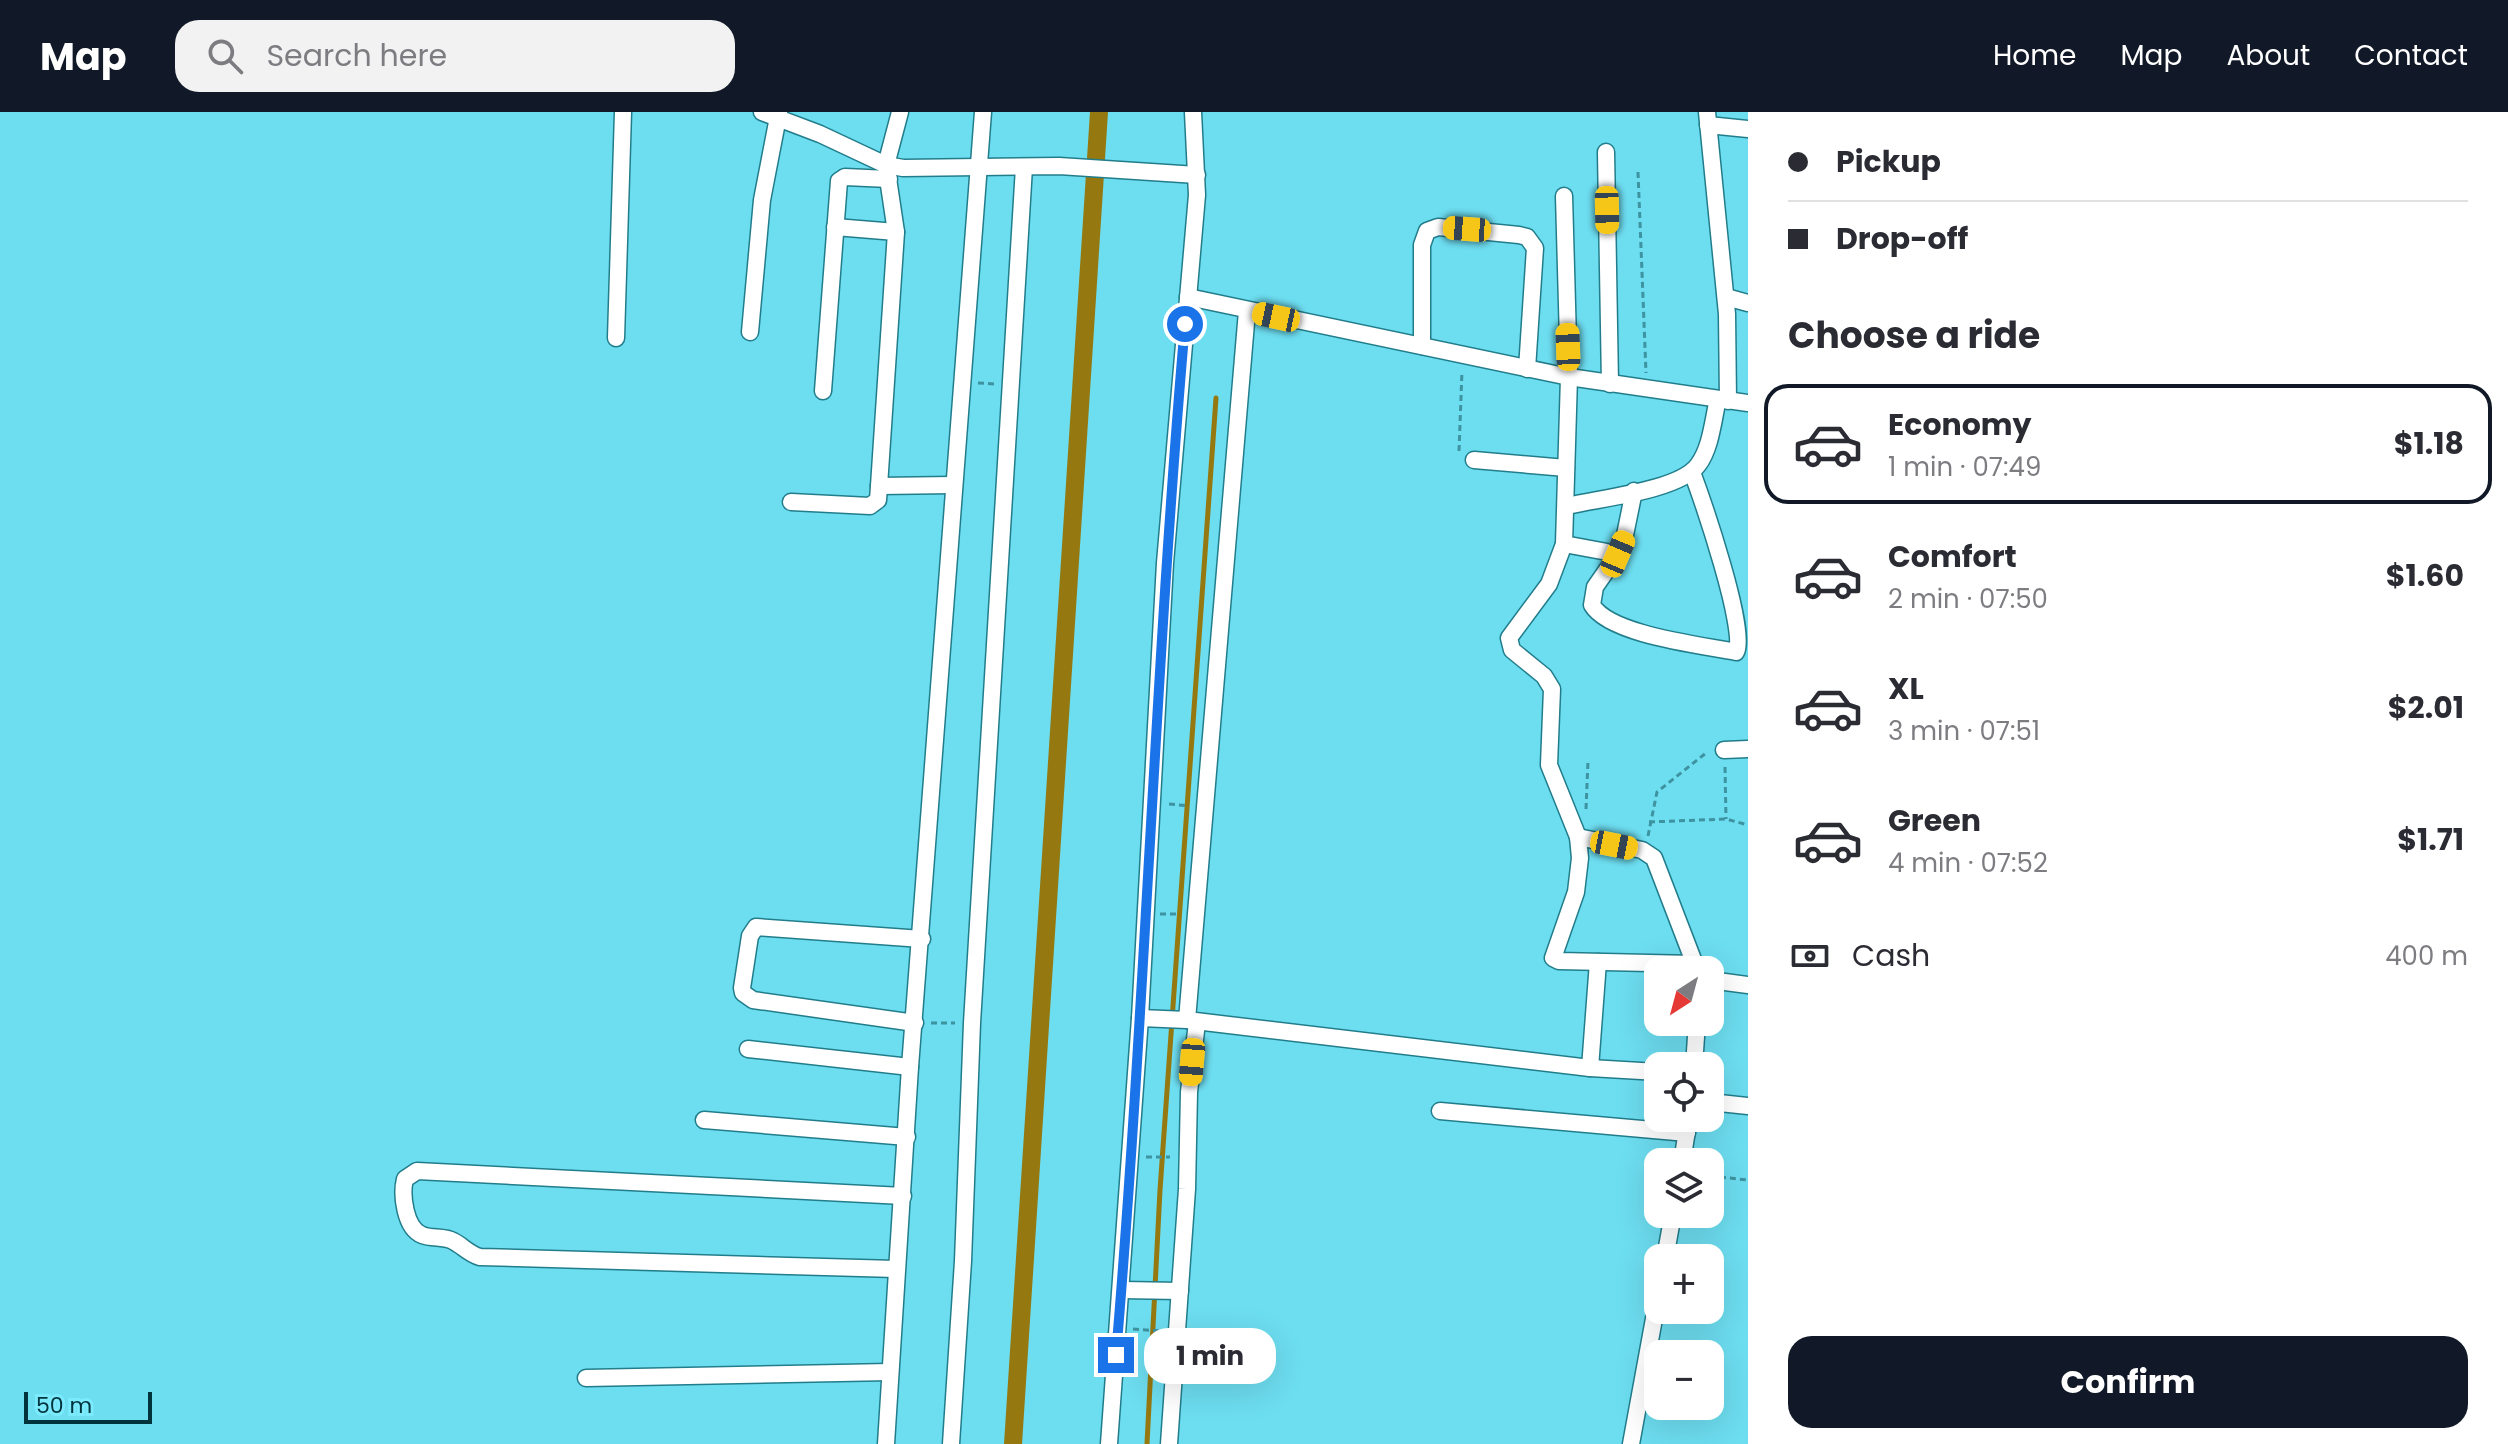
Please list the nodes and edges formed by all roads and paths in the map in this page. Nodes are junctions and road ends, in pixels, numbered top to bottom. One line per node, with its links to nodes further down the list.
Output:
1 (623, 112): 23 (street)
2 (762, 112): 6 (street)
3 (900, 112): 12 (street)
4 (983, 112): 10 (street)
5 (1193, 112): 14 (street)
6 (779, 115): 12 (street); 22 (street)
7 (1707, 118): 8 (street); 19 (street)
8 (1748, 129)
9 (1606, 152): 30 (street)
10 (981, 166): 11 (street); 12 (street); 38 (street)
11 (1024, 167): 14 (street); 89 (street)
12 (888, 172): 16 (street); 17 (street)
13 (1638, 172): 31 (path)
14 (1197, 175): 18 (street)
15 (1564, 196): 27 (street)
16 (835, 227): 17 (street); 32 (street)
17 (896, 232): 39 (street)
18 (1188, 297): 21 (street); 61 (street)
19 (1726, 297): 20 (street); 33 (street)
20 (1748, 303)
21 (1247, 311): 24 (street); 62 (street)
22 (750, 332)
23 (616, 338)
24 (1422, 346): 25 (street); 26 (street)
25 (1463, 355): 26 (street); 35 (path)
26 (1527, 369): 27 (street)
27 (1569, 377): 30 (street); 36 (street)
28 (971, 383): 29 (path)
29 (995, 384)
30 (1610, 384): 31 (street)
31 (1646, 389): 33 (street)
32 (823, 391)
33 (1723, 400): 34 (street); 37 (street)
34 (1748, 403)
35 (1474, 460): 36 (street)
36 (1566, 468): 42 (street)
37 (1692, 472): 40 (street); 44 (street)
38 (953, 485): 39 (street); 55 (street)
39 (879, 486): 41 (street)
40 (1634, 491): 42 (street); 44 (street)
41 (791, 502)
42 (1567, 506): 43 (street)
43 (1564, 544): 44 (street); 53 (street)
44 (1618, 554)
45 (1748, 749): 46 (street)
46 (1724, 750): 50 (path); 51 (path)
47 (1588, 761): 53 (path)
48 (1170, 804): 49 (path)
49 (1193, 806)
50 (1726, 819): 51 (path); 52 (path)
51 (1649, 822): 54 (path)
52 (1748, 825)
53 (1582, 838): 54 (street); 57 (street)
54 (1646, 852): 56 (street)
55 (922, 939): 63 (street); 63 (street)
56 (1692, 956)
57 (1598, 962): 58 (street); 67 (street)
58 (1644, 964)
59 (1724, 982): 60 (street)
60 (1748, 985)
61 (1140, 1018): 62 (street); 81 (street)
62 (1192, 1021): 67 (street); 82 (street)
63 (920, 1023): 64 (path); 66 (street)
64 (952, 1023)
65 (748, 1049): 66 (street)
66 (910, 1067): 74 (street)
67 (1590, 1068): 68 (street)
68 (1644, 1071)
69 (1724, 1103): 70 (street)
70 (1748, 1106)
71 (1440, 1111): 73 (street)
72 (704, 1120): 74 (street)
73 (1644, 1123)
74 (907, 1137): 79 (street)
75 (1159, 1157): 76 (path)
76 (1178, 1157)
77 (1724, 1177): 78 (path)
78 (1748, 1180)
79 (903, 1196): 80 (street); 80 (street)
80 (896, 1269): 86 (street)
81 (1122, 1290): 82 (street); 90 (street)
82 (1174, 1291): 91 (street)
83 (1653, 1324): 92 (street)
84 (1137, 1329): 85 (path)
85 (1164, 1331)
86 (890, 1372): 87 (street); 88 (street)
87 (586, 1378)
88 (886, 1444)
89 (951, 1444)
90 (1109, 1444)
91 (1169, 1444)
92 (1631, 1444)

